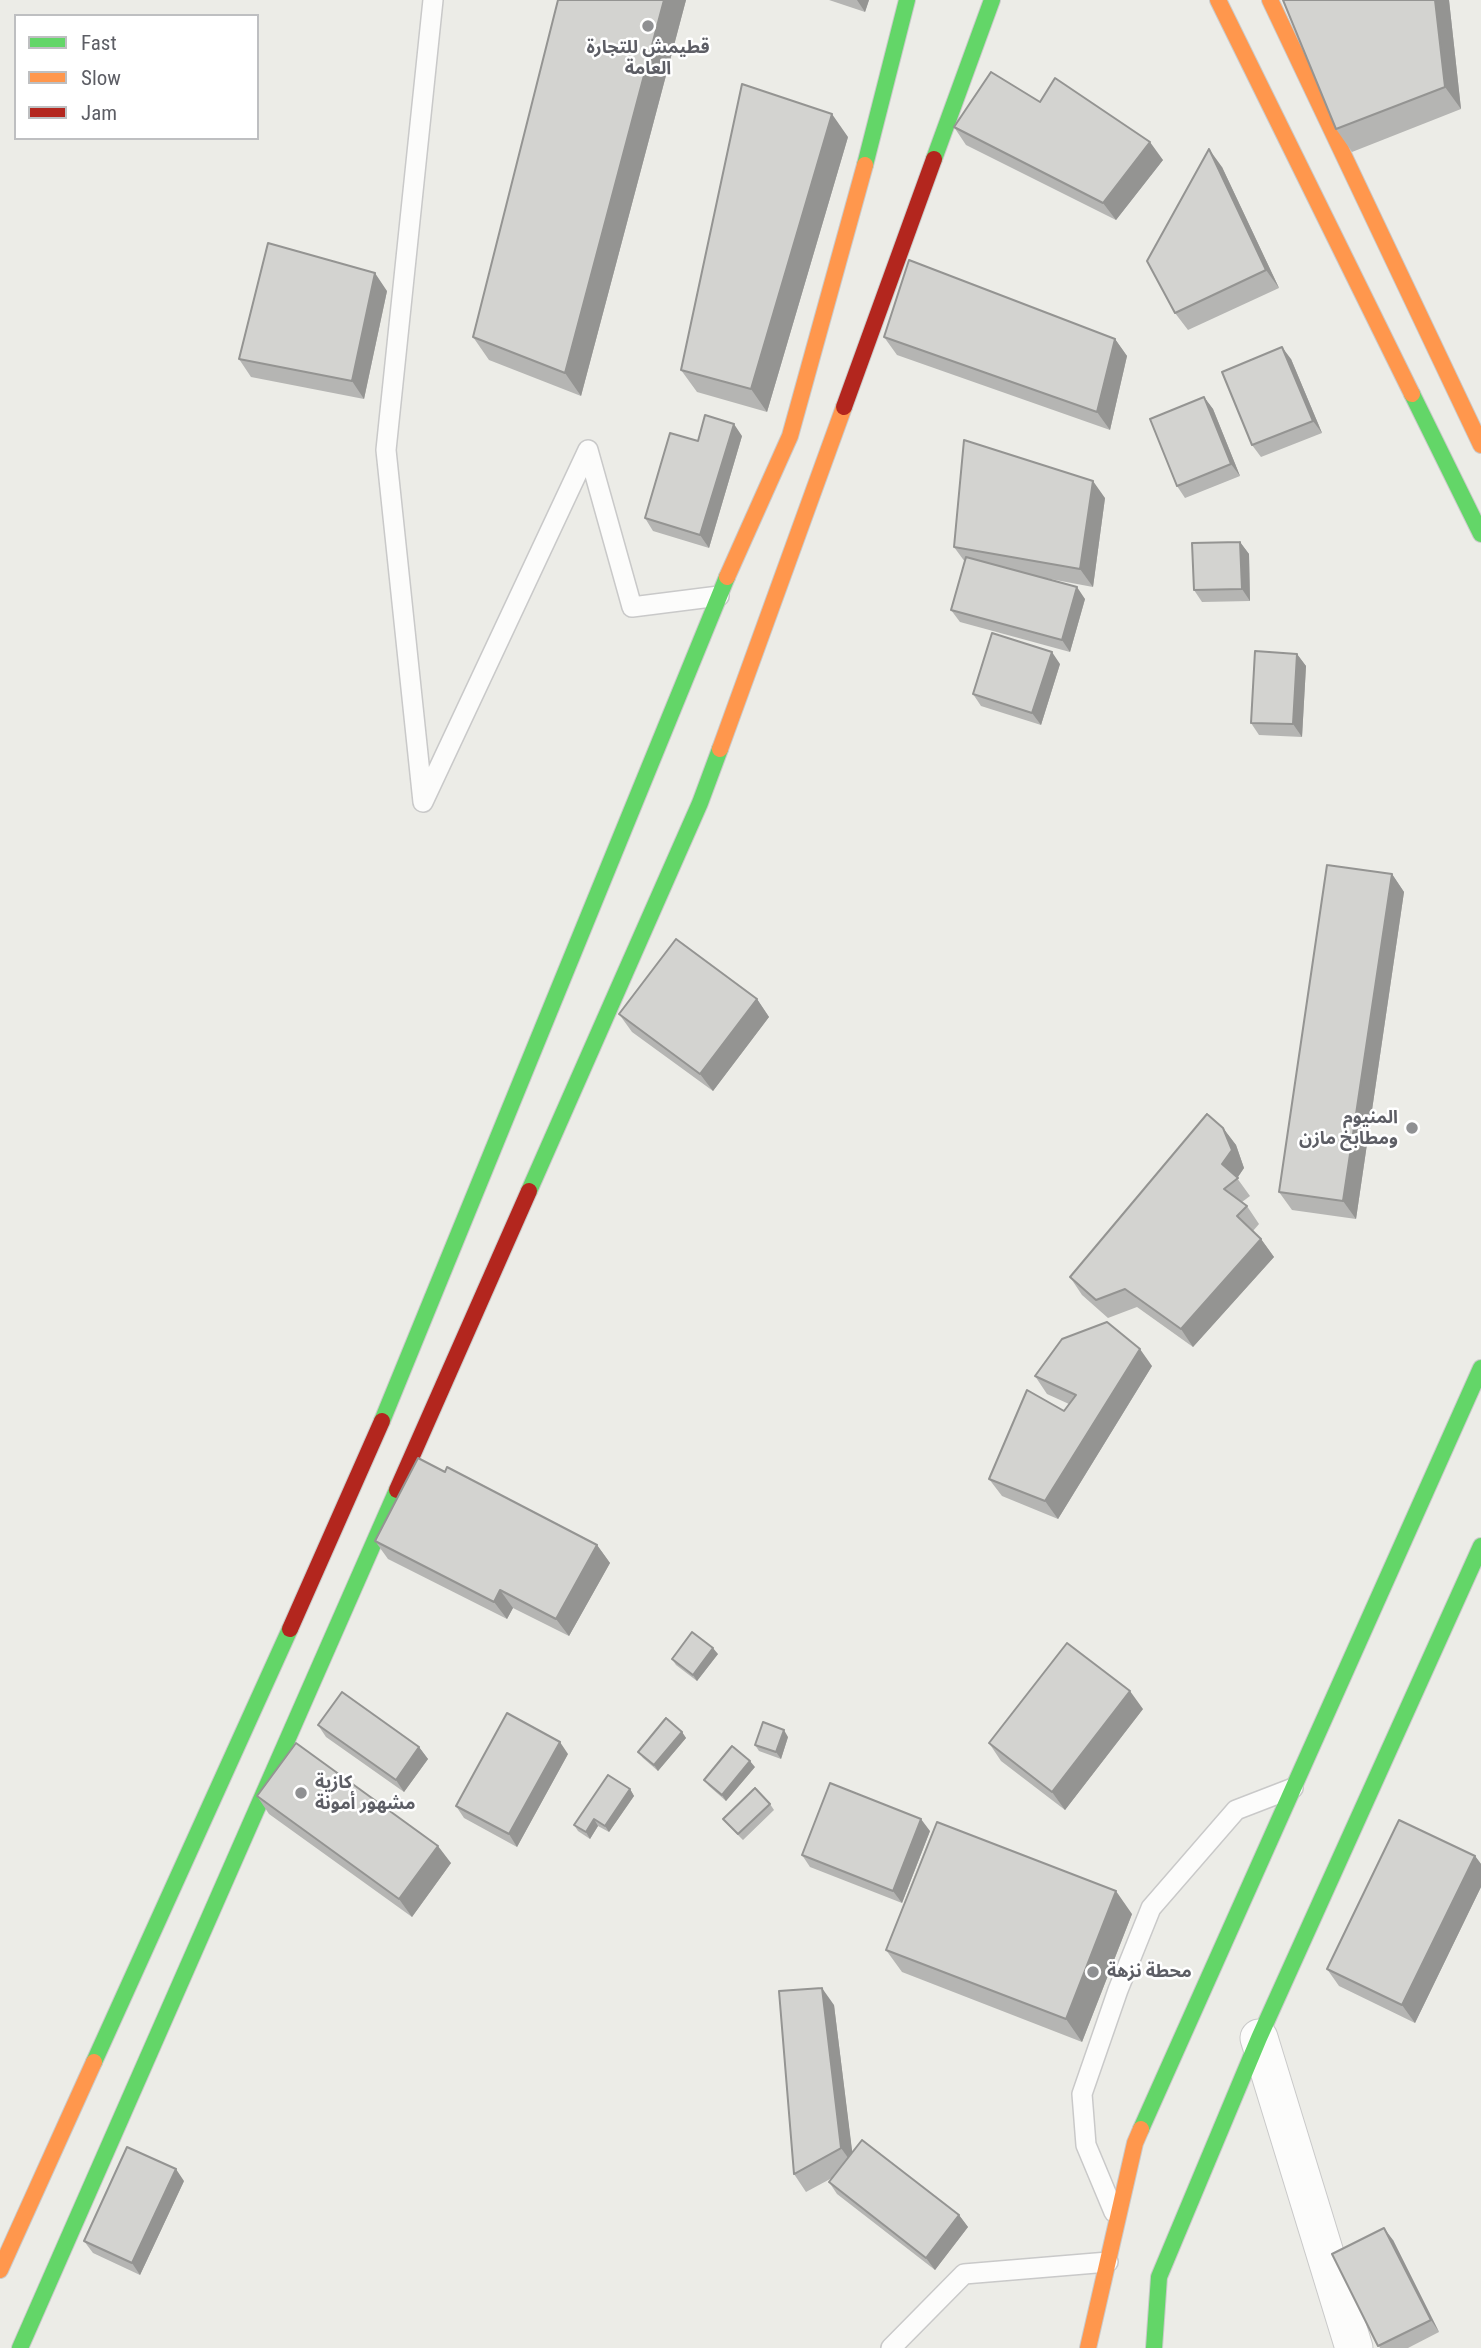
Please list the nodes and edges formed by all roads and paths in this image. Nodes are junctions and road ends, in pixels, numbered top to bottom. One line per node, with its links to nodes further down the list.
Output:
1 (433, 0): 8 (lane)
2 (907, 0): 8 (main road)
3 (992, 0): 16 (main road)
4 (1218, 0): 7 (main road)
5 (1270, 0): 6 (main road)
6 (1481, 445)
7 (1481, 534)
8 (719, 596): 15 (main road)
9 (1481, 1368): 11 (main road)
10 (1481, 1546): 12 (main road)
11 (1294, 1788): 13 (main road); 13 (lane)
12 (1259, 2038): 19 (main road); 20 (street)
13 (1118, 2220): 14 (main road)
14 (1108, 2262): 17 (lane); 18 (main road)
15 (0, 2270)
16 (20, 2348)
17 (891, 2348)
18 (1088, 2348)
19 (1154, 2348)
20 (1354, 2348)

